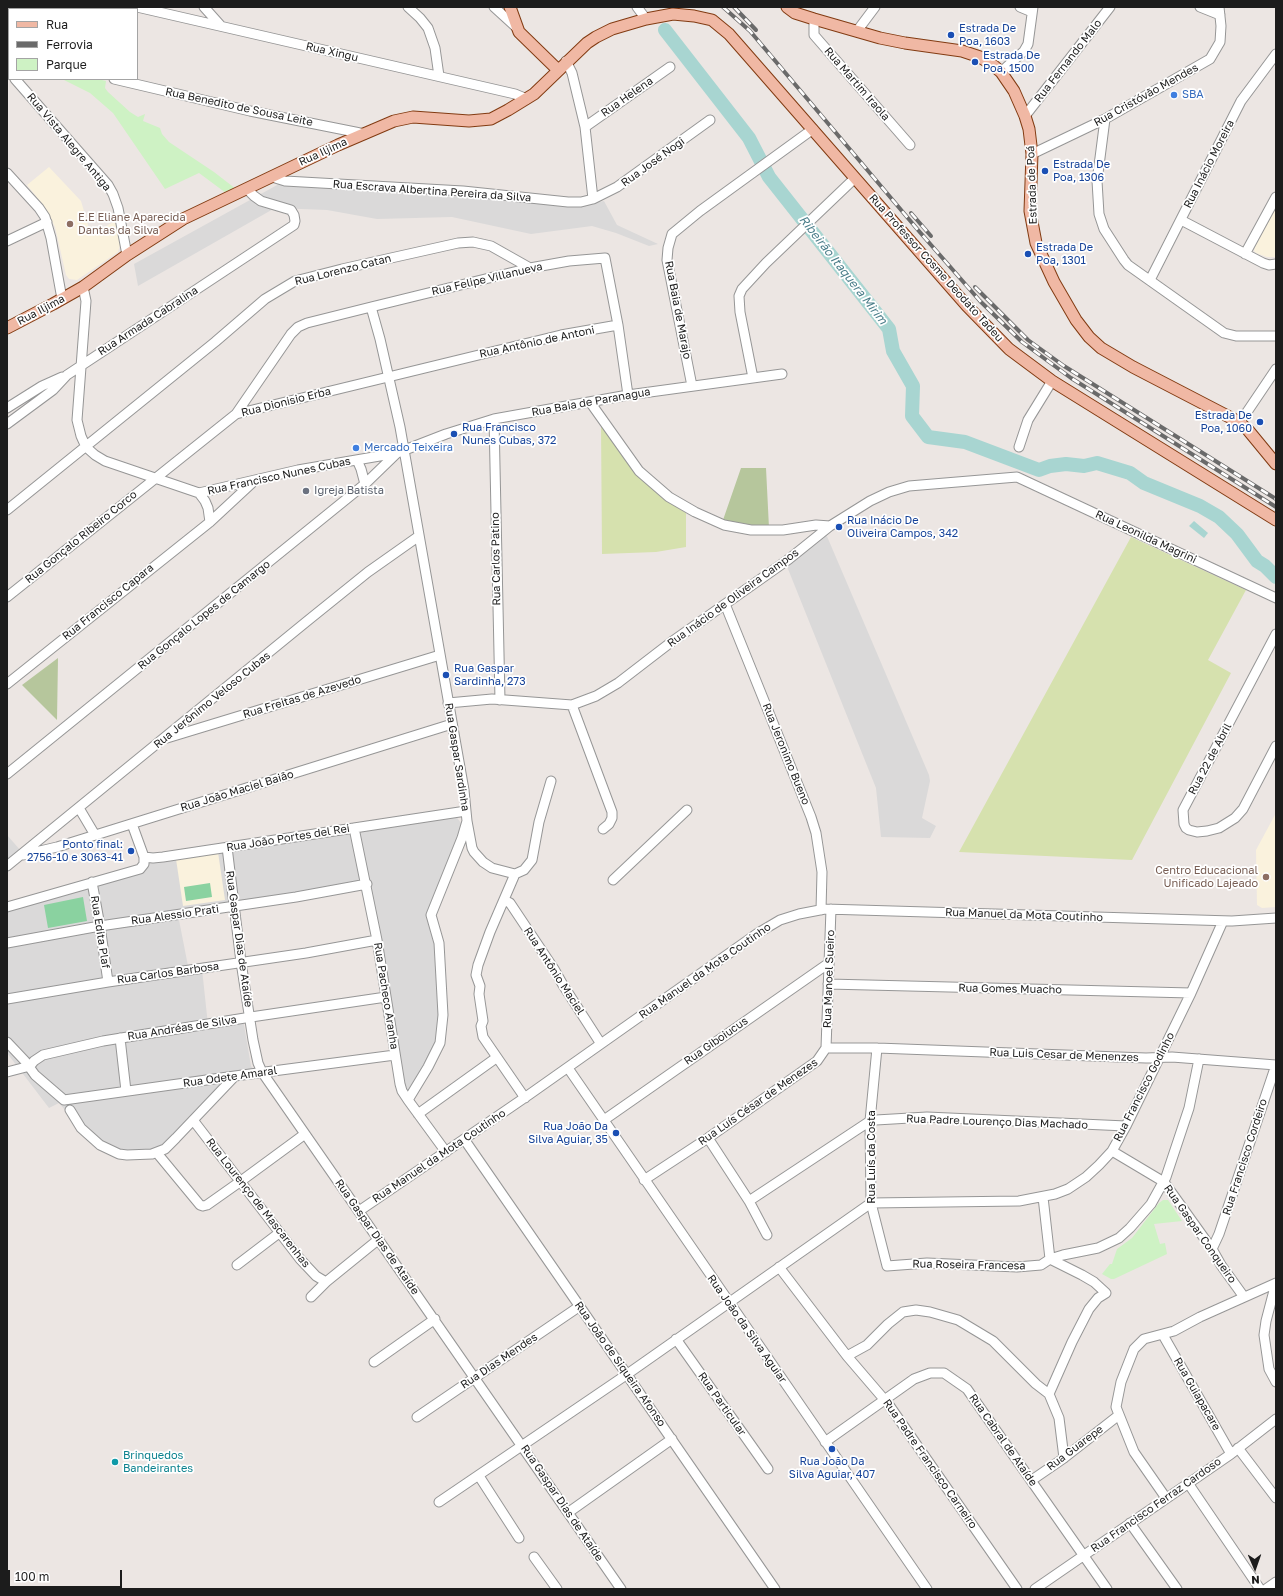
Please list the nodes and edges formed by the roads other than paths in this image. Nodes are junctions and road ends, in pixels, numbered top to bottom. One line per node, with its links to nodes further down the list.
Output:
1 (137, 7): 17 (street, Rua Xingu)
2 (204, 7): 17 (street)
3 (408, 7): 25 (street)
4 (494, 7): 18 (street)
5 (510, 7): 18 (main road)
6 (516, 7): 18 (main road)
7 (637, 7): 16 (street)
8 (786, 7): 15 (main road, Estrada de Poá)
9 (874, 7): 19 (street)
10 (1020, 7): 13 (street)
11 (1110, 7): 29 (street, Rua Fernando Malo)
12 (1200, 7): 14 (street)
13 (1032, 10): 24 (street)
14 (1219, 11): 30 (street, Rua Cristóvão Mendes)
15 (814, 19): 19 (main road, Estrada de Poá); 35 (street, Rua Martim Iraola)
16 (646, 20): 21 (main road, Rua Iljima); 33 (main road, Rua Professor Cosme Deodato Tadeu)
17 (221, 26): 25 (street, Rua Xingu)
18 (520, 31): 23 (main road)
19 (857, 31): 24 (main road, Estrada de Poá)
20 (1276, 54): 43 (street, Rua Inácio Moreira)
21 (566, 61): 23 (main road, Rua Iljima); 32 (street)
22 (670, 67): 32 (street, Rua Helena)
23 (558, 70): 28 (main road, Rua Iljima)
24 (1001, 72): 29 (main road, Estrada de Poá)
25 (439, 76): 28 (street, Rua Xingu)
26 (16, 80): 47 (street, Rua Vista Alegre Antiga)
27 (118, 80): 34 (street, Rua Benedito de Sousa Leite)
28 (527, 99): 34 (main road, Rua Iljima)
29 (1025, 116): 36 (main road, Estrada de Poá)
30 (1105, 119): 36 (street, Rua Cristóvão Mendes); 50 (street)
31 (710, 120): 42 (street, Rua José Nogi)
32 (585, 127): 42 (street)
33 (813, 129): 39 (main road, Rua Professor Cosme Deodato Tadeu); 64 (street, Rua Baia de Marajo)
34 (365, 134): 38 (main road, Rua Iljima)
35 (910, 145)
36 (1032, 154): 70 (main road, Estrada de Poá)
37 (7, 173): 44 (street)
38 (272, 177): 40 (main road, Rua Iljima); 42 (street, Rua Escrava Albertina Pereira da Silva)
39 (856, 178): 62 (street); 63 (main road, Rua Professor Cosme Deodato Tadeu)
40 (247, 189): 47 (main road, Rua Iljima); 57 (street, Rua Armada Cabralina)
41 (1276, 197): 46 (street)
42 (593, 199)
43 (1181, 220): 46 (street); 50 (street, Rua Inácio Moreira)
44 (47, 222): 45 (street); 52 (street)
45 (7, 241)
46 (1245, 254): 48 (street)
47 (127, 255): 51 (main road, Rua Iljima)
48 (1276, 264)
49 (530, 268): 53 (street, Rua Felipe Villanueva); 54 (street, Rua Felipe Villanueva); 72 (street, Rua Lorenzo Catan)
50 (1150, 280): 56 (street)
51 (82, 287): 52 (main road, Rua Iljima); 57 (street, Rua Francisco Nunes Cubas)
52 (62, 299): 55 (main road, Rua Iljima)
53 (371, 307): 61 (street); 68 (street, Rua Felipe Villanueva)
54 (618, 325): 61 (street, Rua Antônio de Antoni); 65 (street)
55 (7, 328)
56 (1276, 336)
57 (81, 365): 60 (street, Rua Armada Cabralina); 72 (street, Rua Francisco Nunes Cubas)
58 (1276, 368): 70 (street)
59 (782, 374): 62 (street, Rua Baia de Paranagua)
60 (67, 375): 67 (street); 71 (street, Rua Armada Cabralina)
61 (388, 377): 68 (street, Rua Dionisio Erba); 74 (street, Rua Gaspar Sardinha)
62 (753, 378): 64 (street, Rua Baia de Paranagua)
63 (1052, 381): 73 (street); 83 (main road, Rua Professor Cosme Deodato Tadeu)
64 (692, 386): 65 (street, Rua Baia de Paranagua)
65 (628, 395): 66 (street, Rua Baia de Paranagua)
66 (590, 402): 69 (street, Rua Baia de Paranagua); 85 (street)
67 (7, 408)
68 (236, 414): 78 (street, Rua Dionisio Erba)
69 (494, 419): 74 (street, Rua Baia de Paranagua); 93 (street, Rua Carlos Patino)
70 (1239, 422): 76 (main road, Estrada de Poá)
71 (7, 424)
72 (86, 446): 78 (street, Rua Francisco Nunes Cubas); 82 (street, Rua Lorenzo Catan)
73 (1019, 447)
74 (400, 452): 75 (street, Rua Francisco Nunes Cubas); 80 (street, Rua Gonçalo Lopes de Camargo); 86 (street, Rua Gaspar Sardinha)
75 (357, 460): 79 (street, Rua Francisco Nunes Cubas); 80 (street)
76 (1276, 464)
77 (1017, 477): 85 (street, Rua Inácio de Oliveira Campos); 88 (street, Rua Leonilda Magrini)
78 (156, 478): 81 (street, Rua Francisco Nunes Cubas); 87 (street, Rua Gonçalo Ribeiro Corco)
79 (253, 482): 81 (street, Rua Francisco Nunes Cubas); 84 (street, Rua Francisco Capara)
80 (365, 484): 99 (street, Rua Gonçalo Lopes de Camargo)
81 (199, 493): 84 (street)
82 (7, 510)
83 (1276, 520)
84 (210, 522): 92 (street, Rua Francisco Capara)
85 (830, 526): 89 (street, Rua Inácio de Oliveira Campos)
86 (419, 536): 91 (street, Rua Gaspar Sardinha); 97 (street, Rua Jerônimo Veloso Cubas)
87 (7, 597)
88 (1276, 598)
89 (725, 604): 95 (street, Rua Inácio de Oliveira Campos); 121 (street, Rua Jeronimo Bueno)
90 (1276, 634): 98 (street, Rua 22 de Abril)
91 (440, 655): 94 (street, Rua Gaspar Sardinha); 97 (street, Rua Freitas de Azevedo)
92 (7, 684)
93 (500, 700): 94 (street, Rua Inácio de Oliveira Campos); 95 (street, Rua Inácio de Oliveira Campos)
94 (448, 702): 96 (street, Rua Gaspar Sardinha)
95 (572, 705): 107 (street)
96 (452, 724): 103 (street, Rua Gaspar Sardinha); 105 (street, Rua João Maciel Baião)
97 (164, 739): 101 (street, Rua Jerônimo Veloso Cubas)
98 (1276, 746)
99 (7, 774)
100 (551, 781): 113 (street)
101 (79, 808): 108 (street); 110 (street, Rua Jerônimo Veloso Cubas)
102 (687, 810): 114 (street)
103 (466, 811): 104 (street, Rua Gaspar Sardinha); 106 (street, Rua João Portes del Rei)
104 (467, 821): 113 (street); 152 (street, Rua Gaspar Sardinha)
105 (132, 824): 108 (street, Rua João Maciel Baião); 111 (street)
106 (354, 828): 109 (street, Rua João Portes del Rei); 116 (street, Rua Pacheco Aranha)
107 (603, 829)
108 (95, 835): 110 (street, Rua João Maciel Baião)
109 (227, 847): 111 (street, Rua João Portes del Rei); 118 (street, Rua Gaspar Dias de Ataíde)
110 (20, 856): 112 (street, Rua Jerônimo Veloso Cubas)
111 (144, 857): 115 (street)
112 (7, 866)
113 (515, 874): 117 (street)
114 (614, 880)
115 (92, 882): 119 (street); 124 (street, Rua Edita Plaf)
116 (367, 884): 118 (street, Rua Alessio Prati); 125 (street, Rua Pacheco Aranha)
117 (504, 900): 137 (street, Rua Antônio Maciel); 142 (street)
118 (234, 906): 124 (street, Rua Alessio Prati); 127 (street, Rua Gaspar Dias de Ataíde)
119 (7, 907)
120 (831, 909): 121 (street, Rua Manuel da Mota Coutinho); 123 (street, Rua Manuel da Mota Coutinho); 128 (street, Rua Manoel Sueiro)
121 (821, 910): 137 (street, Rua Manuel da Mota Coutinho)
122 (1276, 918): 123 (street, Rua Manuel da Mota Coutinho)
123 (1223, 921): 131 (street, Rua Francisco Godinho)
124 (100, 926): 126 (street, Rua Alessio Prati); 129 (street, Rua Edita Plaf)
125 (377, 940): 127 (street, Rua Carlos Barbosa); 132 (street, Rua Pacheco Aranha)
126 (7, 943)
127 (241, 962): 129 (street, Rua Carlos Barbosa); 134 (street, Rua Gaspar Dias de Ataíde)
128 (829, 962): 130 (street, Rua Manoel Sueiro); 156 (street, Rua Giboiucus)
129 (108, 982): 133 (street, Rua Carlos Barbosa)
130 (828, 984): 131 (street, Rua Gomes Muacho); 138 (street, Rua Manoel Sueiro)
131 (1191, 993): 141 (street, Rua Francisco Godinho)
132 (386, 997): 134 (street, Rua Andréas de Silva); 140 (street, Rua Pacheco Aranha)
133 (7, 999)
134 (251, 1017): 135 (street, Rua Andréas de Silva); 148 (street, Rua Gaspar Dias de Ataíde)
135 (120, 1038): 145 (street, Rua Andréas de Silva); 150 (street)
136 (7, 1042): 145 (street)
137 (602, 1044): 146 (street, Rua Manuel da Mota Coutinho)
138 (826, 1048): 139 (street, Rua Luís César de Menezes); 160 (street, Rua Luís César de Menezes)
139 (877, 1048): 141 (street, Rua Luis Cesar de Menenzes); 157 (street, Rua Luís da Costa)
140 (395, 1055): 148 (street, Rua Odete Amaral); 152 (street, Rua Pacheco Aranha)
141 (1160, 1057): 143 (street, Rua Luis Cesar de Menenzes); 158 (street, Rua Francisco Godinho)
142 (496, 1058): 151 (street); 154 (street)
143 (1199, 1059): 144 (street, Rua Luis Cesar de Menenzes); 167 (street, Rua Roseira Francesa)
144 (1276, 1064): 175 (street, Rua Francisco Cordeiro)
145 (30, 1066): 147 (street, Rua Andréas de Silva); 150 (street, Rua Odete Amaral)
146 (568, 1068): 151 (street, Rua Manuel da Mota Coutinho); 156 (street, Rua João da Silva Aguiar)
147 (7, 1072)
148 (262, 1072): 149 (street, Rua Odete Amaral); 159 (street, Rua Gaspar Dias de Ataíde)
149 (235, 1076): 150 (street, Rua Odete Amaral); 155 (street)
150 (126, 1091)
151 (525, 1098): 161 (street, Rua Manuel da Mota Coutinho)
152 (408, 1100): 154 (street, Rua Pacheco Aranha)
153 (70, 1110): 164 (street)
154 (418, 1114): 163 (street, Rua Pacheco Aranha)
155 (193, 1120): 164 (street); 166 (street, Rua Lourenço de Mascarenhas)
156 (604, 1120): 165 (street, Rua João da Silva Aguiar)
157 (870, 1121): 158 (street, Rua Padre Lourenço Dias Machado); 169 (street, Rua Padre Lourenço Dias Machado); 170 (street, Rua Luís da Costa)
158 (1126, 1126): 162 (street, Rua Francisco Godinho)
159 (305, 1134): 166 (street); 171 (street, Rua Gaspar Dias de Ataíde)
160 (708, 1138): 165 (street, Rua Luís César de Menezes); 169 (street)
161 (464, 1139): 163 (street, Rua Manuel da Mota Coutinho); 185 (street, Rua João de Siqueira Afonso)
162 (1112, 1151): 167 (street, Rua Gaspar Conqueiro); 168 (street, Rua Francisco Godinho)
163 (446, 1152): 171 (street, Rua Manuel da Mota Coutinho)
164 (157, 1153): 166 (street)
165 (644, 1180): 184 (street, Rua João da Silva Aguiar)
166 (241, 1181): 172 (street, Rua Lourenço de Mascarenhas)
167 (1164, 1182): 175 (street, Rua Gaspar Conqueiro); 176 (street, Rua Roseira Francesa)
168 (1043, 1197): 170 (street, Rua Francisco Godinho); 176 (street)
169 (749, 1201): 173 (street)
170 (871, 1203): 178 (street, Rua Luís da Costa); 179 (street)
171 (359, 1211): 174 (street, Rua Gaspar Dias de Ataíde)
172 (279, 1233): 177 (street); 180 (street, Rua Lourenço de Mascarenhas)
173 (767, 1235)
174 (379, 1239): 180 (street); 186 (street, Rua Gaspar Dias de Ataíde)
175 (1212, 1249): 183 (street, Rua Gaspar Conqueiro)
176 (1050, 1259): 178 (street, Rua Roseira Francesa); 194 (street)
177 (237, 1265)
178 (887, 1266)
179 (779, 1267): 184 (street); 189 (street, Rua Padre Francisco Carneiro)
180 (326, 1282): 182 (street)
181 (1276, 1283): 183 (street); 193 (street)
182 (311, 1297)
183 (1244, 1297): 187 (street)
184 (729, 1303): 188 (street); 200 (street, Rua João da Silva Aguiar)
185 (580, 1306): 191 (street, Rua João de Siqueira Afonso); 192 (street, Rua Dias Mendes)
186 (435, 1319): 190 (street); 192 (street, Rua Gaspar Dias de Ataíde)
187 (1163, 1335): 196 (street); 202 (street, Rua Guiapacare)
188 (676, 1339): 191 (street); 204 (street, Rua Particular)
189 (847, 1356): 194 (street); 195 (street, Rua Padre Francisco Carneiro)
190 (374, 1362)
191 (626, 1375): 199 (street, Rua João de Siqueira Afonso); 201 (street)
192 (475, 1378): 197 (street, Rua Dias Mendes); 201 (street, Rua Gaspar Dias de Ataíde)
193 (1276, 1382)
194 (1049, 1394): 203 (street)
195 (885, 1400): 200 (street, Rua Cabral de Ataíde); 206 (street, Rua Cabral de Ataíde); 221 (street, Rua Padre Francisco Carneiro)
196 (1119, 1415): 203 (street, Rua Guarepe); 208 (street)
197 (417, 1417)
198 (1276, 1419): 202 (street, Rua Francisco Ferraz Cardoso)
199 (672, 1439): 211 (street); 219 (street, Rua João de Siqueira Afonso)
200 (825, 1442): 220 (street, Rua João da Silva Aguiar)
201 (523, 1446): 205 (street); 211 (street, Rua Gaspar Dias de Ataíde)
202 (1234, 1451): 207 (street, Rua Francisco Ferraz Cardoso); 209 (street, Rua Guiapacare)
203 (1064, 1458): 206 (street, Rua Guarepe)
204 (768, 1469)
205 (479, 1476): 210 (street); 213 (street)
206 (1032, 1480): 214 (street, Rua Cabral de Ataíde)
207 (1188, 1483): 208 (street, Rua Francisco Ferraz Cardoso); 225 (street)
208 (1166, 1498): 212 (street, Rua Francisco Ferraz Cardoso)
209 (1276, 1498)
210 (439, 1502)
211 (568, 1512): 218 (street, Rua Gaspar Dias de Ataíde)
212 (1130, 1523): 214 (street, Rua Francisco Ferraz Cardoso); 224 (street)
213 (519, 1538)
214 (1084, 1555): 222 (street, Rua Francisco Ferraz Cardoso); 223 (street, Rua Cabral de Ataíde)
215 (534, 1557): 217 (street)
216 (1276, 1582): 226 (street)
217 (557, 1589)
218 (621, 1589)
219 (775, 1589)
220 (927, 1589)
221 (1017, 1589)
222 (1035, 1589)
223 (1107, 1589)
224 (1177, 1589)
225 (1260, 1589)
226 (1266, 1589)

